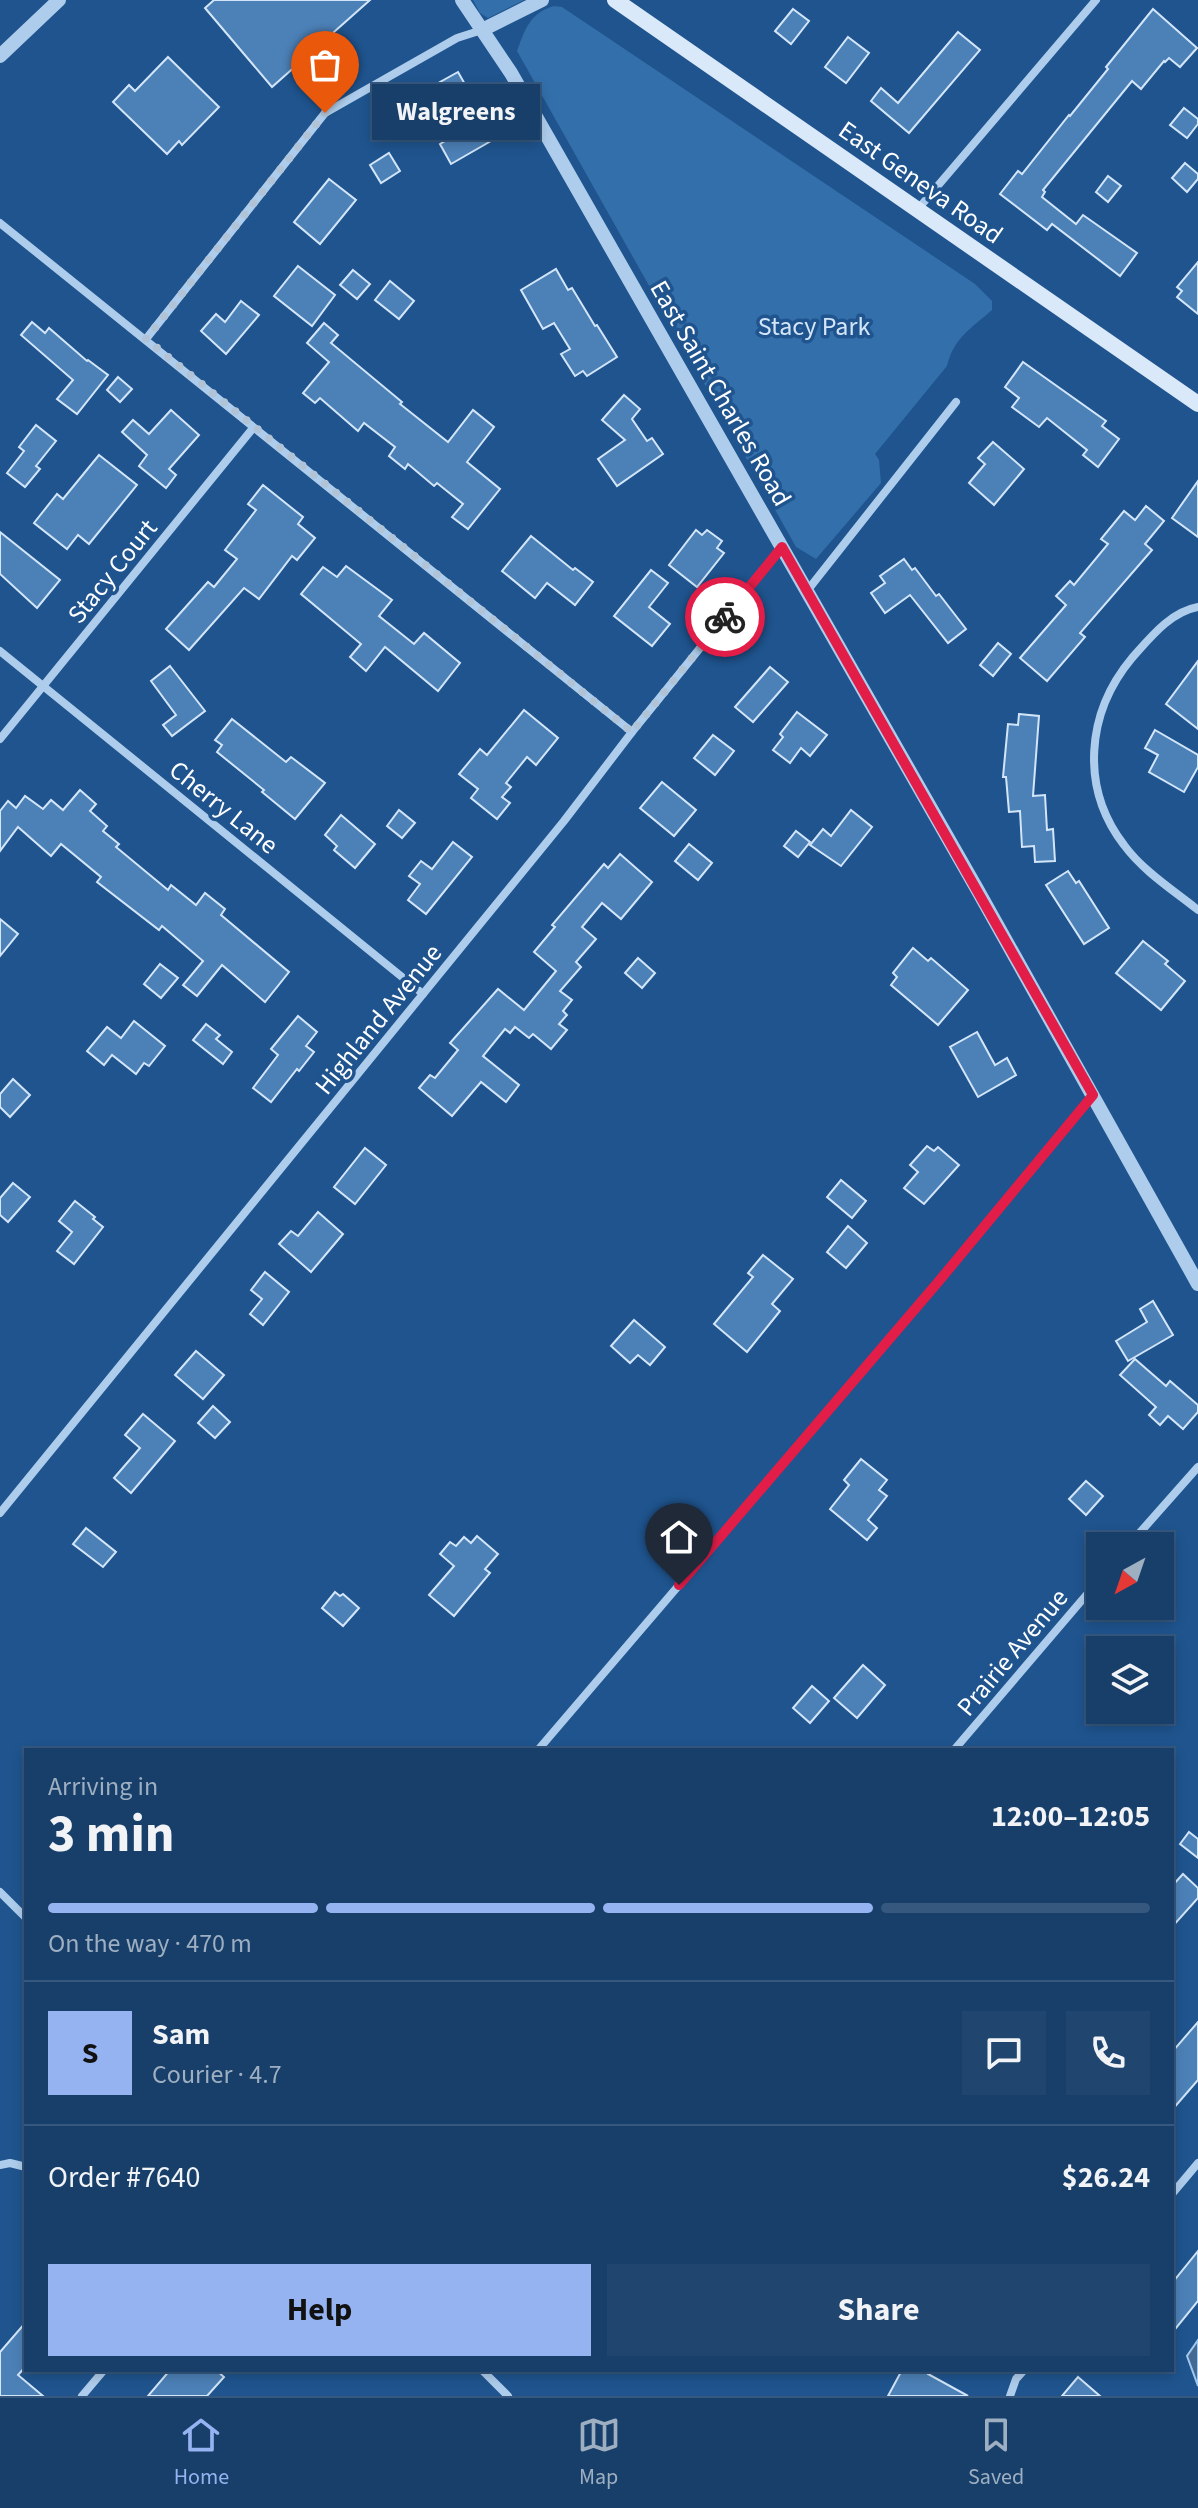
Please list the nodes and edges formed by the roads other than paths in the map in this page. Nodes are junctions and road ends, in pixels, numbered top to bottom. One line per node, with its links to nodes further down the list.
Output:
1 (59, 0): 7 (street)
2 (462, 0): 6 (street, East Saint Charles Road)
3 (542, 0): 6 (street)
4 (615, 0): 8 (main road, East Geneva Road)
5 (1096, 0): 8 (street)
6 (482, 30): 10 (street); 14 (street, East Saint Charles Road)
7 (0, 56)
8 (918, 209): 12 (main road, East Geneva Road)
9 (0, 223): 10 (street)
10 (146, 339): 13 (street)
11 (956, 402): 15 (street)
12 (1197, 402)
13 (253, 428): 18 (street, Stacy Court); 19 (street)
14 (782, 547): 15 (street, East Saint Charles Road); 19 (street, Highland Avenue)
15 (807, 591): 23 (street, East Saint Charles Road)
16 (1198, 607): 21 (street)
17 (0, 651): 18 (street, Cherry Lane)
18 (44, 687): 20 (street, Stacy Court); 22 (street, Cherry Lane)
19 (632, 732): 22 (street, Highland Avenue)
20 (0, 739)
21 (1198, 910)
22 (423, 994): 26 (street, Highland Avenue)
23 (1093, 1095): 24 (street, East Saint Charles Road); 29 (street)
24 (1198, 1284)
25 (1198, 1467): 27 (street)
26 (0, 1513)
27 (1140, 1532)
28 (1086, 1595): 30 (street, Prairie Avenue)
29 (540, 1748)
30 (956, 1748)
31 (0, 1892): 32 (street)
32 (24, 1916)
33 (1198, 2163): 36 (street)
34 (0, 2165): 35 (street)
35 (24, 2166)
36 (1174, 2192)
37 (102, 2372): 40 (street)
38 (484, 2372): 41 (street)
39 (1022, 2372): 42 (street)
40 (82, 2396)
41 (508, 2396)
42 (1010, 2396)

